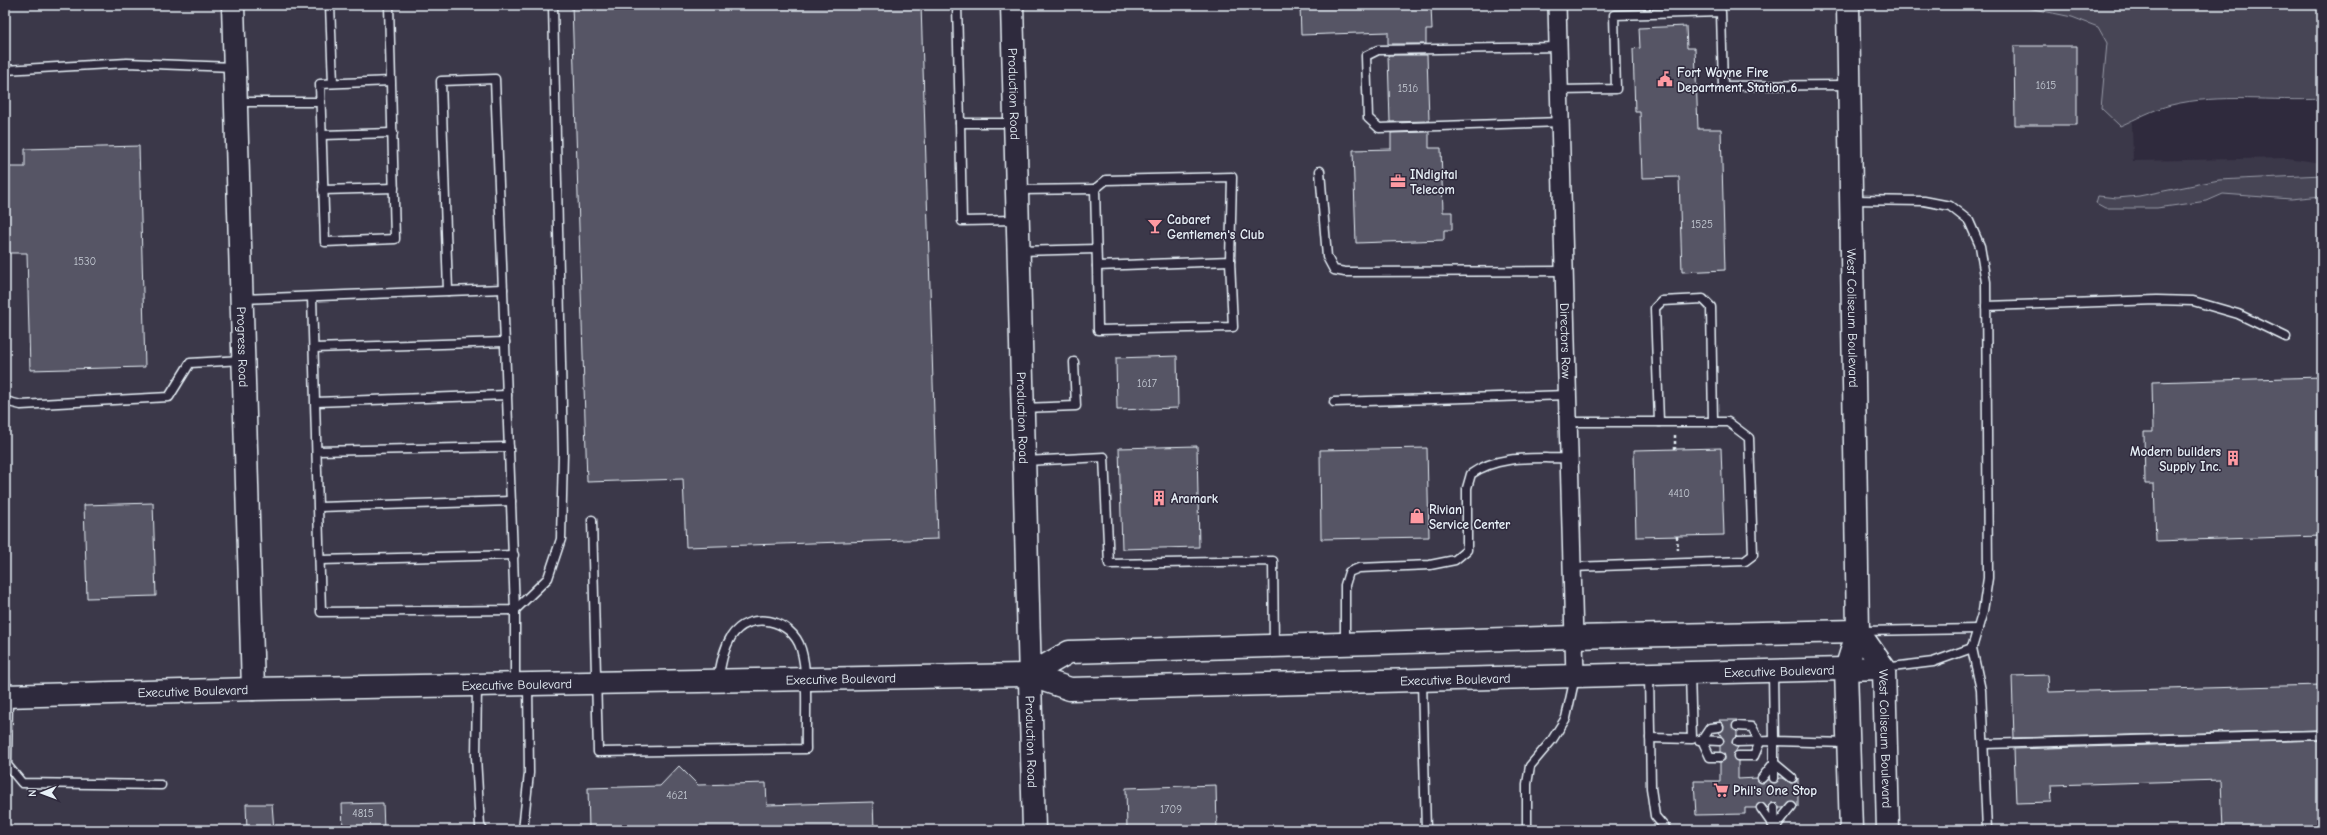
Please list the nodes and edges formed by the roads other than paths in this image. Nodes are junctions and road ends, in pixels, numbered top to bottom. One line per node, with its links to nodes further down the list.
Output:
1 (233, 5): 10 (main road, Progress Road)
2 (330, 5): 13 (lane)
3 (389, 5): 12 (lane)
4 (553, 5): 64 (lane)
5 (957, 5): 19 (lane)
6 (1012, 5): 20 (main road, Production Road)
7 (1557, 5): 9 (street, Directors Row)
8 (1848, 5): 14 (main road, West Coliseum Boulevard)
9 (1558, 47): 15 (street, Directors Row); 18 (lane)
10 (234, 68): 11 (lane); 16 (main road, Progress Road)
11 (5, 70)
12 (391, 81): 13 (lane); 21 (lane)
13 (333, 83): 17 (lane)
14 (1850, 85): 15 (lane); 28 (main road, West Coliseum Boulevard)
15 (1560, 90): 18 (street, Directors Row)
16 (235, 102): 17 (lane); 38 (main road, Progress Road)
17 (320, 102): 22 (lane)
18 (1560, 122): 34 (street, Directors Row)
19 (960, 123): 20 (lane); 29 (lane)
20 (1014, 123): 27 (main road, Production Road)
21 (393, 133): 22 (lane); 24 (lane)
22 (322, 135): 26 (lane)
23 (1320, 171): 34 (lane)
24 (394, 188): 26 (lane); 26 (lane)
25 (1095, 189): 27 (lane); 30 (lane); 32 (lane)
26 (324, 190)
27 (1016, 190): 29 (main road, Production Road)
28 (1852, 200): 39 (lane); 66 (main road, West Coliseum Boulevard)
29 (1017, 220): 31 (main road, Production Road)
30 (1096, 250): 31 (lane); 33 (lane)
31 (1018, 251): 50 (main road, Production Road)
32 (1230, 261): 33 (lane); 33 (lane)
33 (1097, 266)
34 (1564, 271): 46 (street, Directors Row)
35 (503, 289): 36 (lane); 36 (lane); 41 (lane)
36 (448, 291): 37 (lane)
37 (312, 297): 38 (lane); 42 (lane)
38 (241, 299): 43 (main road, Progress Road)
39 (1986, 306): 40 (lane); 65 (lane)
40 (2286, 337)
41 (505, 342): 42 (lane); 45 (lane)
42 (314, 348): 48 (lane)
43 (243, 360): 47 (lane); 84 (main road, Progress Road)
44 (1074, 362): 50 (lane)
45 (507, 395): 48 (lane); 54 (lane)
46 (1568, 395): 49 (lane); 51 (street, Directors Row)
47 (5, 401)
48 (316, 402): 55 (lane)
49 (1334, 402)
50 (1022, 408): 57 (main road, Production Road)
51 (1568, 422): 52 (lane); 56 (street, Directors Row)
52 (1659, 422): 53 (lane); 53 (lane)
53 (1713, 422): 63 (lane)
54 (509, 447): 55 (lane); 58 (lane)
55 (317, 451): 59 (lane)
56 (1569, 458): 63 (street, Directors Row); 68 (lane)
57 (1023, 461): 69 (lane); 75 (main road, Production Road)
58 (511, 502): 59 (lane); 61 (lane)
59 (319, 506): 62 (lane)
60 (592, 520): 81 (lane)
61 (514, 555): 62 (lane); 64 (lane)
62 (320, 560): 64 (lane)
63 (1572, 567): 67 (street, Directors Row)
64 (516, 610): 82 (lane)
65 (1978, 629): 66 (lane); 70 (lane)
66 (1858, 631): 67 (main road, Executive Boulevard); 71 (main road, West Coliseum Boulevard); 72 (main road, West Coliseum Boulevard)
67 (1574, 637): 68 (main road, Executive Boulevard); 77 (street, Directors Row)
68 (1345, 644): 69 (main road, Executive Boulevard)
69 (1274, 646): 75 (main road, Executive Boulevard)
70 (1972, 648): 71 (lane); 97 (lane)
71 (1884, 668): 72 (main road, Executive Boulevard); 116 (main road, West Coliseum Boulevard)
72 (1846, 669): 73 (main road, Executive Boulevard); 96 (main road, West Coliseum Boulevard)
73 (1773, 672): 74 (main road, Executive Boulevard); 93 (lane)
74 (1690, 674): 76 (main road, Executive Boulevard); 90 (lane)
75 (1029, 675): 78 (main road, Executive Boulevard); 80 (main road, Executive Boulevard); 111 (main road, Production Road)
76 (1649, 675): 77 (main road, Executive Boulevard); 89 (lane)
77 (1575, 678): 80 (main road, Executive Boulevard); 113 (lane)
78 (805, 680): 79 (main road, Executive Boulevard); 79 (lane); 81 (lane)
79 (718, 681): 81 (main road, Executive Boulevard)
80 (1422, 681): 112 (lane)
81 (594, 683): 82 (main road, Executive Boulevard)
82 (522, 684): 83 (main road, Executive Boulevard); 110 (lane)
83 (477, 685): 84 (main road, Executive Boulevard); 109 (lane)
84 (253, 689): 85 (main road, Executive Boulevard)
85 (6, 691): 104 (lane)
86 (1737, 726): 95 (lane)
87 (1719, 727): 91 (lane)
88 (2322, 735): 97 (lane)
89 (1650, 738): 90 (lane); 114 (lane)
90 (1692, 739): 91 (lane)
91 (1702, 740): 92 (lane); 99 (lane)
92 (1720, 741)
93 (1774, 741): 95 (lane); 96 (lane); 100 (lane)
94 (1737, 742): 95 (lane)
95 (1760, 742): 98 (lane)
96 (1847, 743): 115 (main road, West Coliseum Boulevard)
97 (1984, 744): 117 (lane)
98 (1738, 756)
99 (1720, 757)
100 (1774, 763): 101 (lane); 102 (lane); 103 (lane)
101 (1762, 778)
102 (1774, 778)
103 (1792, 778)
104 (161, 785)
105 (1792, 807): 108 (lane)
106 (1761, 808): 108 (lane)
107 (1774, 808): 108 (lane)
108 (1775, 829)
109 (483, 830)
110 (523, 830)
111 (1034, 830)
112 (1426, 830)
113 (1527, 830)
114 (1667, 830)
115 (1851, 830)
116 (1888, 830)
117 (1987, 830)

